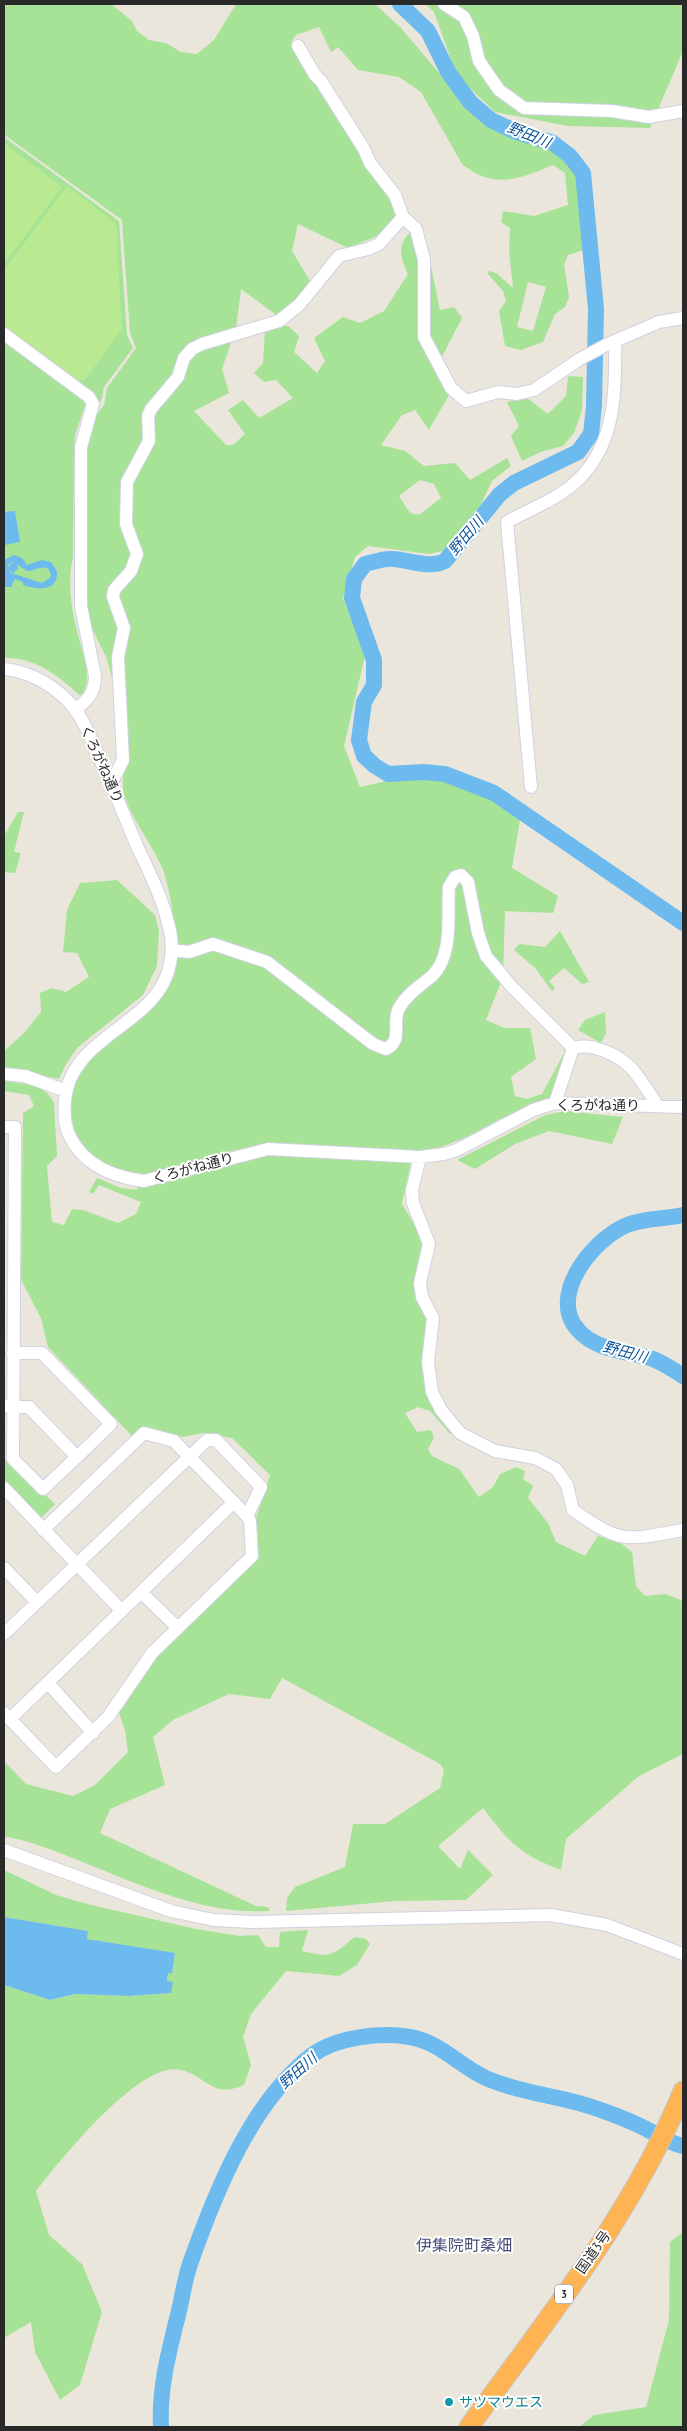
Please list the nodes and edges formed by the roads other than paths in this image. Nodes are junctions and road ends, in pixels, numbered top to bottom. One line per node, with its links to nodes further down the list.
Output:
1 (444, 4): 3 (street)
2 (298, 46): 4 (street)
3 (683, 111)
4 (403, 217): 7 (street); 10 (street)
5 (683, 318): 7 (street)
6 (4, 334): 9 (street)
7 (611, 343): 11 (street)
8 (4, 669): 9 (street, くろがね通り)
9 (75, 710): 10 (street, くろがね通り)
10 (111, 784): 12 (street, くろがね通り)
11 (531, 787)
12 (172, 950): 13 (street); 15 (street, くろがね通り)
13 (573, 1048): 16 (street); 17 (street)
14 (4, 1074): 15 (street)
15 (66, 1090): 20 (street, くろがね通り)
16 (555, 1103): 17 (street, くろがね通り); 20 (street, くろがね通り)
17 (658, 1106): 18 (street, くろがね通り)
18 (683, 1107)
19 (4, 1127): 21 (street)
20 (420, 1157): 30 (street)
21 (9, 1267): 22 (street)
22 (13, 1353): 23 (street); 24 (street)
23 (8, 1406): 24 (street); 24 (street)
24 (77, 1457)
25 (189, 1457): 27 (street); 28 (street); 29 (street); 31 (street)
26 (4, 1488): 29 (street)
27 (233, 1503): 28 (street); 33 (street)
28 (247, 1516): 36 (street)
29 (44, 1530): 31 (street)
30 (683, 1530)
31 (76, 1564): 34 (street); 35 (street)
32 (4, 1568): 34 (street)
33 (141, 1592): 35 (street); 36 (street)
34 (37, 1602): 37 (street)
35 (122, 1611): 38 (street)
36 (178, 1628): 40 (street)
37 (4, 1634)
38 (48, 1683): 39 (street); 40 (street)
39 (7, 1716): 40 (street)
40 (93, 1733)
41 (4, 1850): 42 (street)
42 (683, 1954)
43 (683, 2091): 44 (highway, 国道3号 / 3)
44 (469, 2427)

